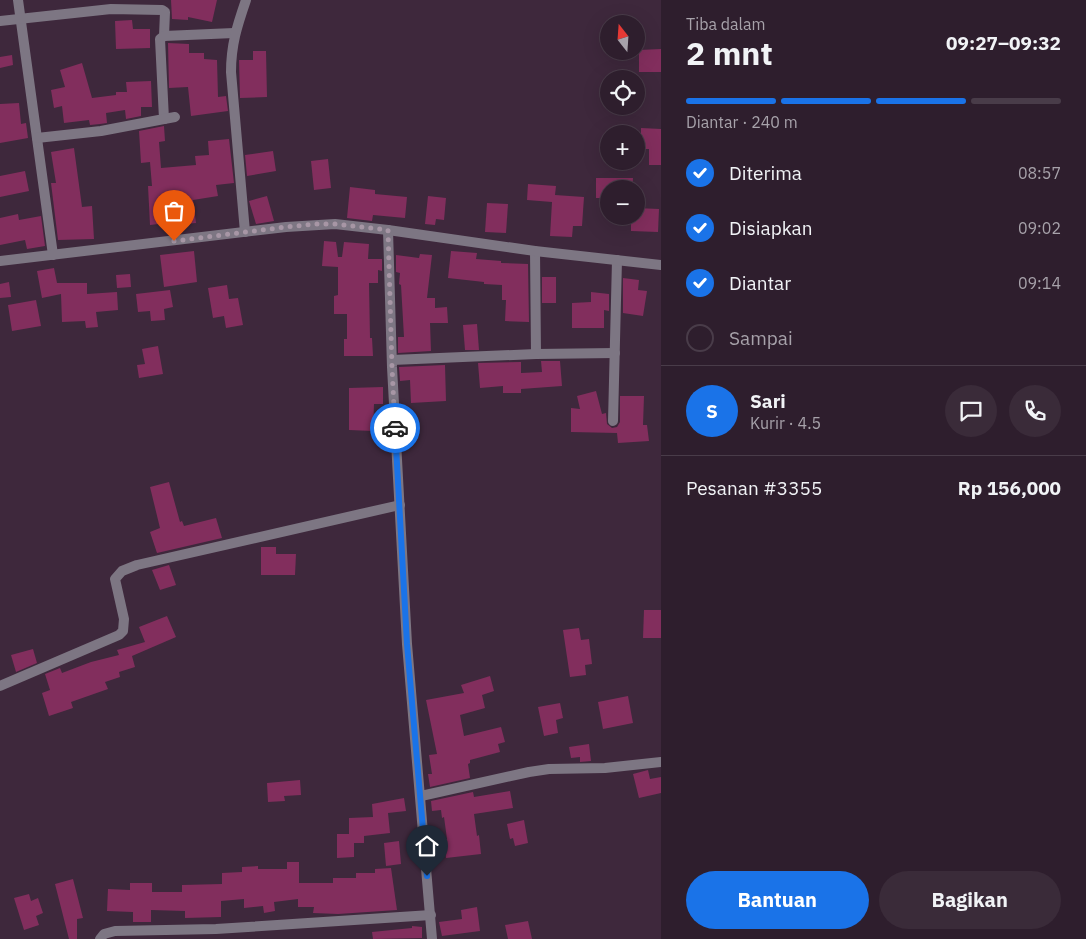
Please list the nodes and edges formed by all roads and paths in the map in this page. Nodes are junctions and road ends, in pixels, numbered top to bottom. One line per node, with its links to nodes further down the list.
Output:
1 (18, 0): 3 (street)
2 (246, 0): 5 (street)
3 (21, 20): 4 (street); 6 (street); 9 (street)
4 (0, 21)
5 (234, 33): 6 (street); 11 (street)
6 (164, 36): 8 (street)
7 (175, 117): 8 (street)
8 (164, 119): 9 (street)
9 (37, 138): 13 (street)
10 (388, 230): 11 (street); 12 (street); 19 (street)
11 (245, 232): 13 (street)
12 (535, 251): 14 (street); 18 (street)
13 (53, 255): 15 (street)
14 (617, 260): 16 (street); 17 (street)
15 (0, 262)
16 (661, 265)
17 (615, 353): 18 (street); 20 (street)
18 (536, 354): 19 (street)
19 (392, 360): 21 (street)
20 (613, 421)
21 (400, 505): 22 (street); 24 (street)
22 (0, 686)
23 (661, 762): 24 (street)
24 (421, 796): 25 (street)
25 (431, 915): 26 (street); 27 (street)
26 (100, 939)
27 (432, 939)

